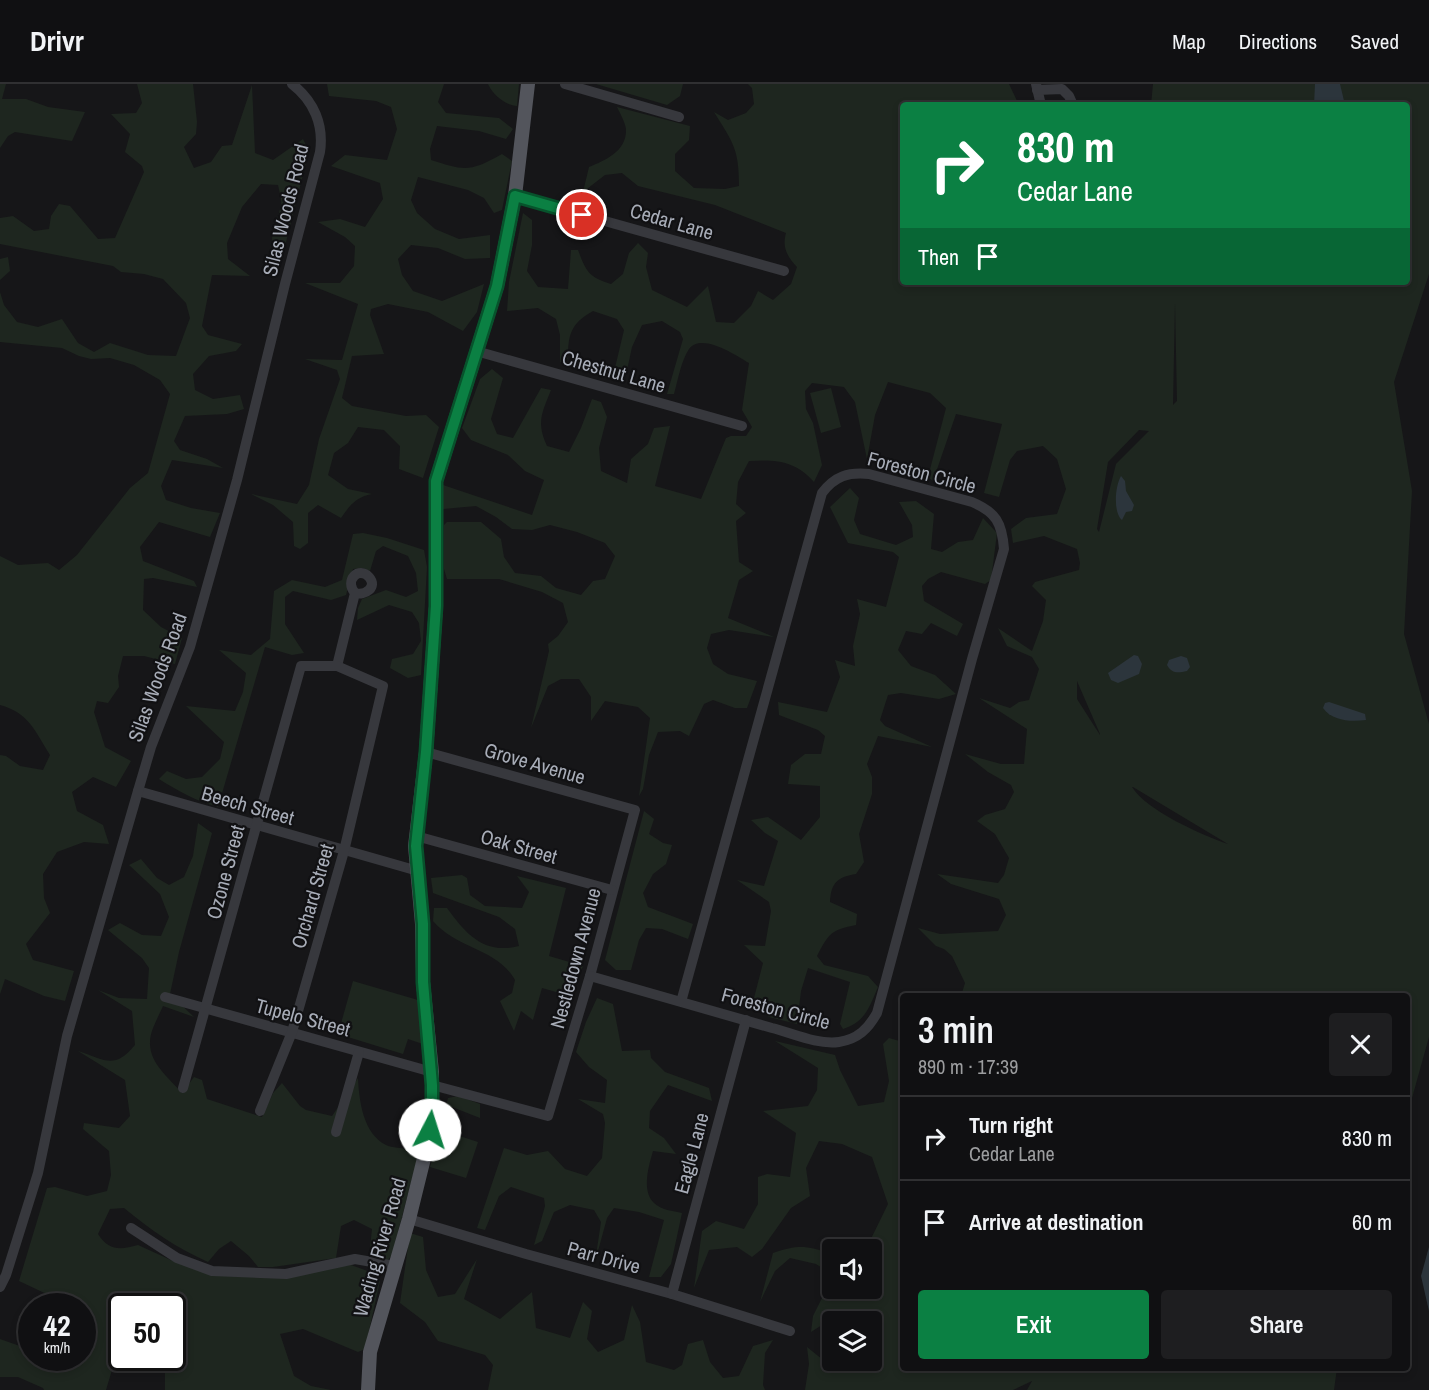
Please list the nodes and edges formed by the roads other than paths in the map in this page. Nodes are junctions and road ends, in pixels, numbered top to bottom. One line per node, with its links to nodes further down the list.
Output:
1 (292, 84): 15 (street, Silas Woods Road)
2 (528, 84): 8 (main road, Wading River Road)
3 (565, 84): 7 (street)
4 (1037, 87): 5 (street); 6 (street)
5 (1040, 102)
6 (1072, 102)
7 (679, 117)
8 (515, 196): 9 (street, Cedar Lane); 10 (main road, Wading River Road)
9 (784, 272)
10 (476, 351): 11 (street, Chestnut Lane); 14 (main road, Wading River Road)
11 (742, 426)
12 (355, 593): 13 (street)
13 (337, 666): 17 (street, Ozone Street); 19 (street, Orchard Street)
14 (426, 752): 16 (street, Grove Avenue); 18 (main road, Wading River Road)
15 (138, 791): 17 (street, Beech Street); 37 (street, Silas Woods Road)
16 (635, 810): 21 (street, Nestledown Avenue)
17 (256, 826): 19 (street, Beech Street); 25 (street, Ozone Street)
18 (416, 836): 20 (main road, Wading River Road); 21 (street, Oak Street)
19 (344, 851): 20 (street, Beech Street); 27 (street, Orchard Street)
20 (418, 871): 29 (main road, Wading River Road)
21 (612, 890): 22 (street, Nestledown Avenue)
22 (590, 976): 24 (street, Foreston Circle); 32 (street, Nestledown Avenue)
23 (165, 998): 25 (street, Tupelo Street)
24 (681, 1002): 26 (street, Foreston Circle); 26 (street, Foreston Circle)
25 (206, 1010): 27 (street, Tupelo Street); 30 (street, Ozone Street)
26 (746, 1020): 38 (street, Eagle Lane)
27 (292, 1032): 28 (street, Tupelo Street); 31 (street, Orchard Street)
28 (360, 1052): 29 (street, Tupelo Street); 33 (street)
29 (432, 1078): 32 (street, Tupelo Street); 34 (main road, Wading River Road)
30 (183, 1088)
31 (260, 1111)
32 (548, 1116)
33 (336, 1132)
34 (409, 1219): 36 (main road, Wading River Road); 38 (street, Parr Drive)
35 (131, 1228): 36 (street)
36 (395, 1266): 40 (main road, Wading River Road)
37 (0, 1287)
38 (672, 1294): 39 (street, Parr Drive)
39 (790, 1331)
40 (368, 1390)

